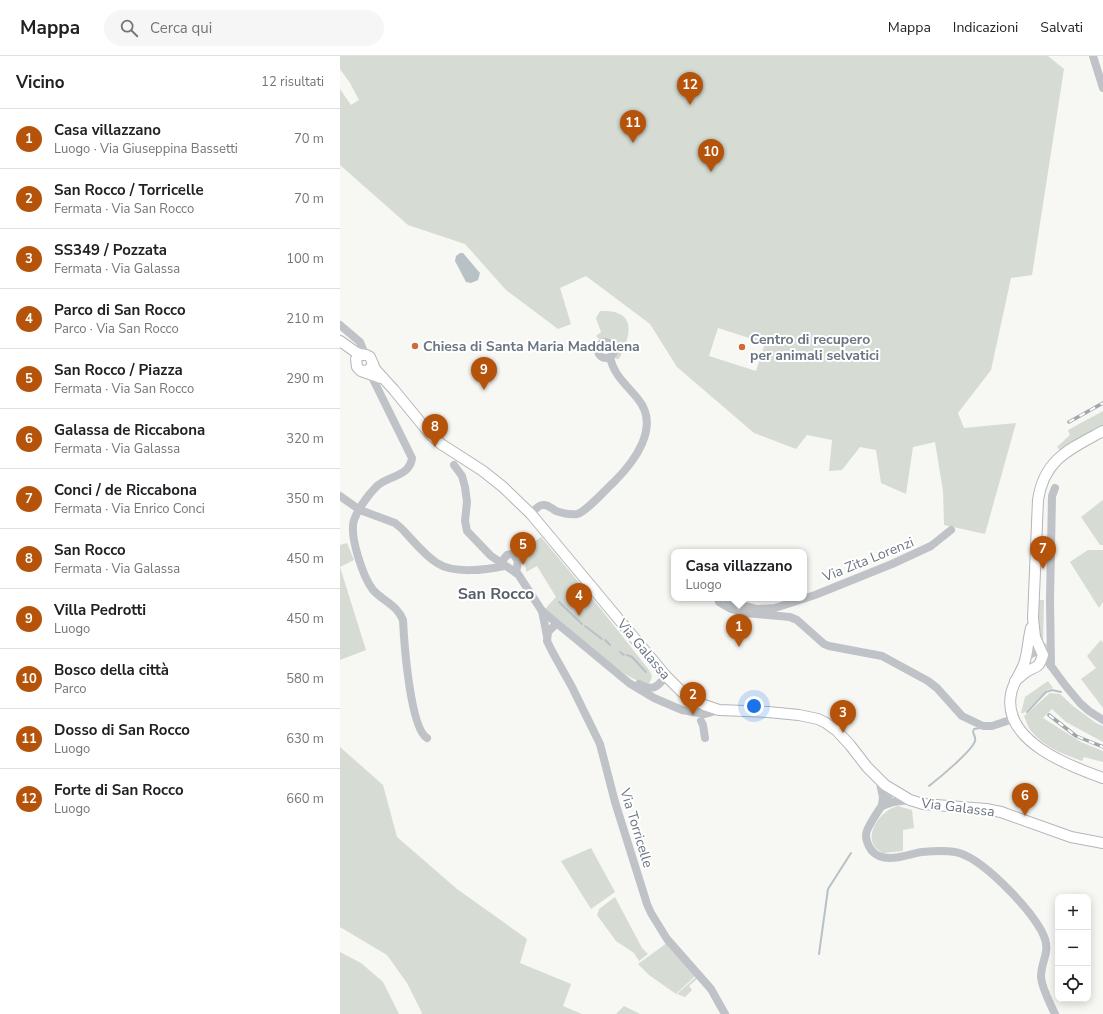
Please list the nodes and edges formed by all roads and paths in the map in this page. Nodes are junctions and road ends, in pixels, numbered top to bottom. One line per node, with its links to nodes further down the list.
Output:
1 (1094, 56): 2 (street)
2 (1103, 88)
3 (340, 325): 5 (street)
4 (344, 343): 5 (main road)
5 (361, 357): 7 (main road); 7 (main road)
6 (610, 357): 15 (street)
7 (369, 369): 8 (main road, Via Galassa); 9 (street)
8 (384, 379): 9 (street); 15 (main road, Via Galassa)
9 (378, 389): 14 (street)
10 (1103, 431): 17 (main road)
11 (454, 465): 19 (street)
12 (1055, 488): 18 (street)
13 (340, 496): 14 (street)
14 (360, 510): 19 (street); 42 (street)
15 (531, 514): 34 (main road, Via Galassa)
16 (951, 530): 21 (street, Via Zita Lorenzi)
17 (1036, 542): 18 (street); 26 (main road)
18 (1051, 542): 32 (street)
19 (503, 565): 20 (street); 20 (street)
20 (516, 573): 25 (street)
21 (807, 597)
22 (719, 601): 39 (street)
23 (728, 601): 24 (street, Via Zita Lorenzi)
24 (795, 601)
25 (542, 611): 27 (street); 28 (street, Via Torricelle)
26 (1033, 618): 29 (main road); 30 (main road)
27 (556, 624): 28 (street); 33 (street)
28 (547, 636): 50 (street, Via Torricelle)
29 (1043, 655): 30 (street); 31 (main road); 32 (street)
30 (1024, 661): 35 (main road)
31 (1036, 668): 32 (street); 35 (main road)
32 (1053, 669): 41 (street)
33 (616, 672): 36 (street); 37 (street)
34 (666, 676): 36 (street); 38 (main road, Via Galassa)
35 (1016, 681): 39 (main road)
36 (659, 685): 37 (street)
37 (682, 710): 40 (street)
38 (719, 710): 40 (street); 45 (main road, Via Galassa)
39 (1013, 719): 44 (main road)
40 (701, 720): 43 (street)
41 (1103, 720)
42 (427, 738)
43 (705, 738)
44 (1101, 778)
45 (879, 779): 46 (main road, Via Galassa); 48 (street)
46 (892, 791): 47 (main road, Via Galassa); 48 (street)
47 (910, 800): 48 (street); 49 (main road, Via Galassa)
48 (882, 806): 51 (street)
49 (1103, 843)
50 (725, 1014)
51 (1055, 1014)

